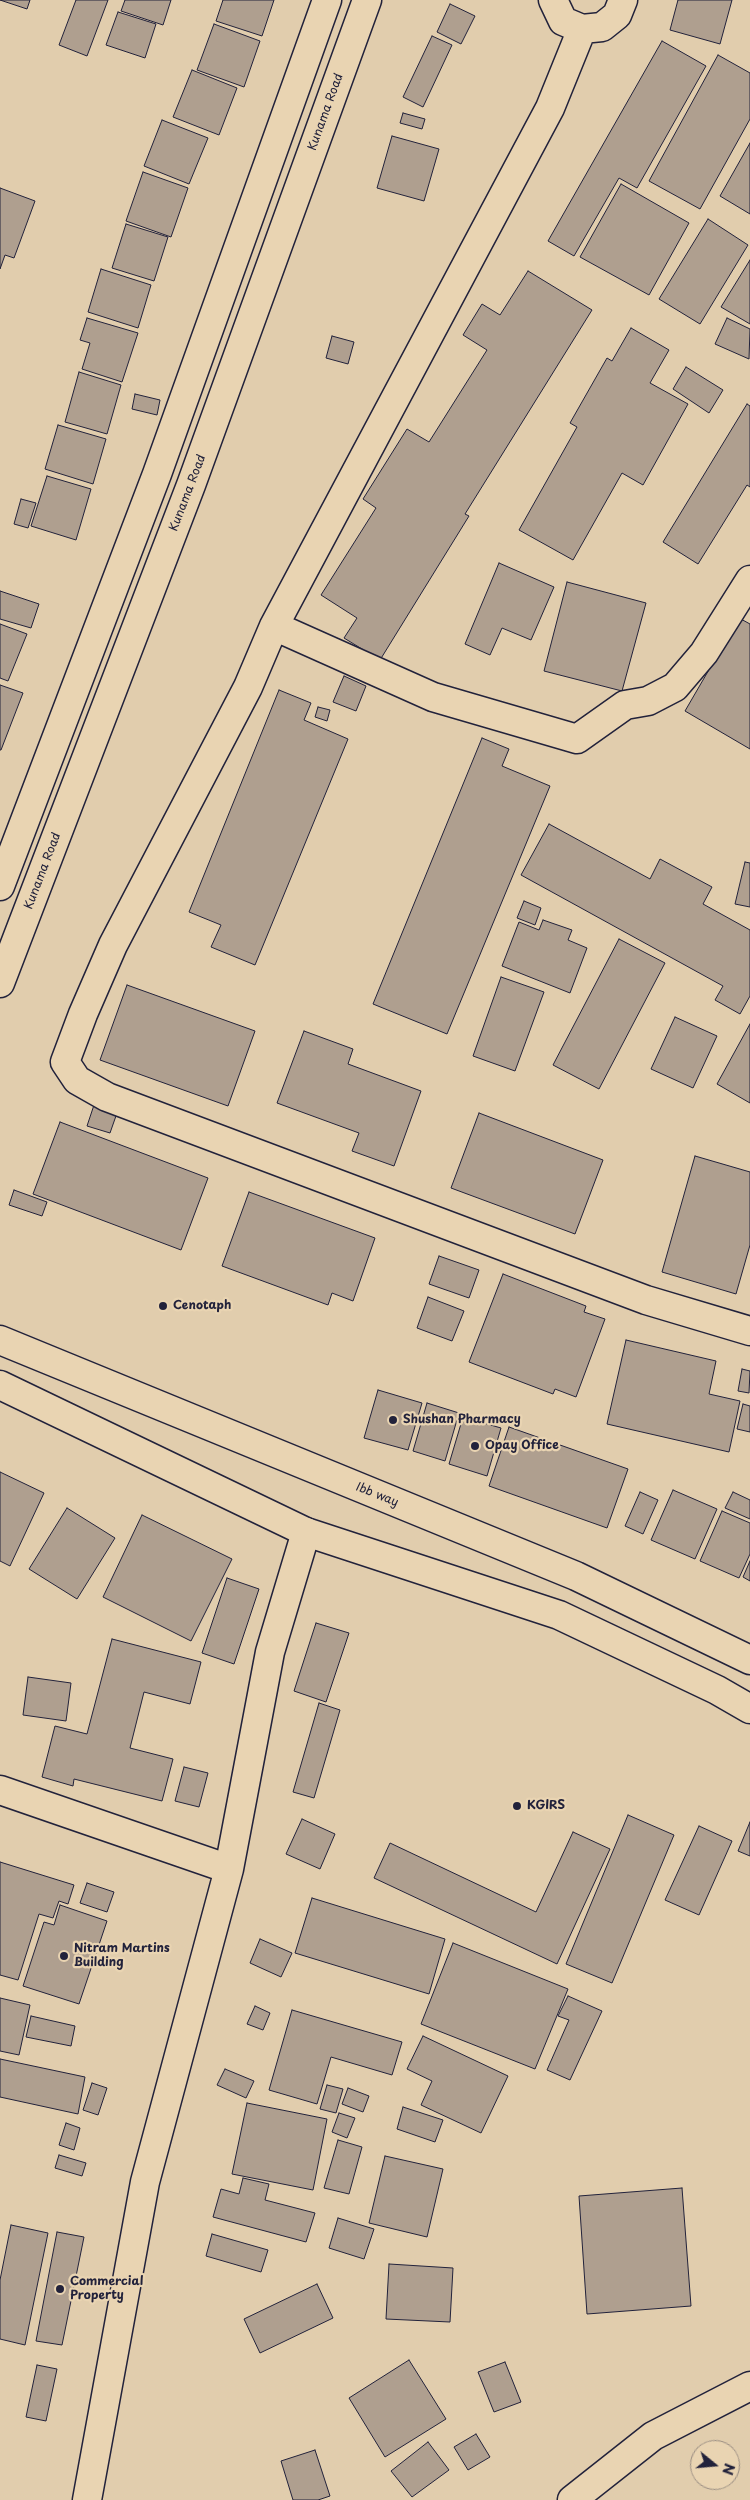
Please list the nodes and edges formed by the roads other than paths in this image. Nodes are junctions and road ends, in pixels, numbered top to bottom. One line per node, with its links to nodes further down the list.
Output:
1 (327, 0): 8 (main road)
2 (367, 0): 9 (main road, Kunama Road)
3 (553, 0): 5 (main road)
4 (623, 0): 5 (main road)
5 (582, 30): 7 (main road)
6 (750, 580): 7 (main road)
7 (274, 626): 10 (main road)
8 (0, 886)
9 (0, 983)
10 (750, 1332)
11 (0, 1340): 14 (main road, Ibb way)
12 (0, 1385): 13 (main road)
13 (306, 1532): 15 (main road); 17 (main road)
14 (750, 1660)
15 (750, 1709)
16 (0, 1790): 17 (main road)
17 (229, 1869): 19 (main road)
18 (750, 2386): 20 (main road)
19 (87, 2500)
20 (572, 2500)

